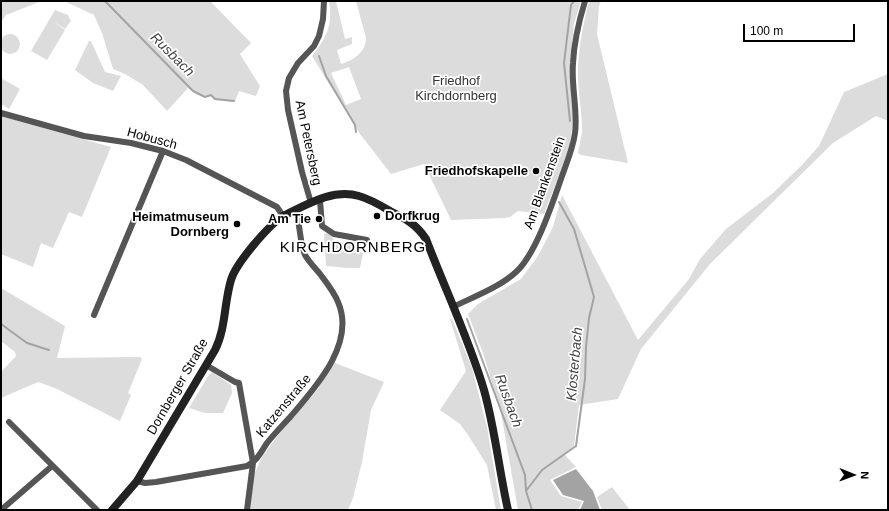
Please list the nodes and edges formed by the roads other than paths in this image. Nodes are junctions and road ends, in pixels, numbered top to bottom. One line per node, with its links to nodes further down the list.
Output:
1 (324, 1): 6 (street, Am Petersberg)
2 (585, 1): 10 (street, Am Blankenstein)
3 (1, 113): 4 (street, Hobusch)
4 (163, 151): 8 (street, Hobusch); 11 (street)
5 (320, 200): 6 (street, Dornberger Straße); 9 (street); 10 (street, Dornberger Straße)
6 (311, 204): 7 (street, Dornberger Straße)
7 (296, 210): 8 (street, Dornberger Straße); 14 (street, Katzenstraße)
8 (283, 216): 12 (street, Dornberger Straße)
9 (367, 240)
10 (453, 307): 21 (street, Dornberger Straße)
11 (94, 315)
12 (206, 365): 14 (street); 16 (street, Dornberger Straße)
13 (9, 422): 15 (street)
14 (253, 463): 16 (street); 20 (street)
15 (52, 466): 17 (street); 18 (street)
16 (137, 481): 19 (street, Dornberger Straße)
17 (1, 510)
18 (98, 510)
19 (112, 510)
20 (247, 510)
21 (508, 510)

